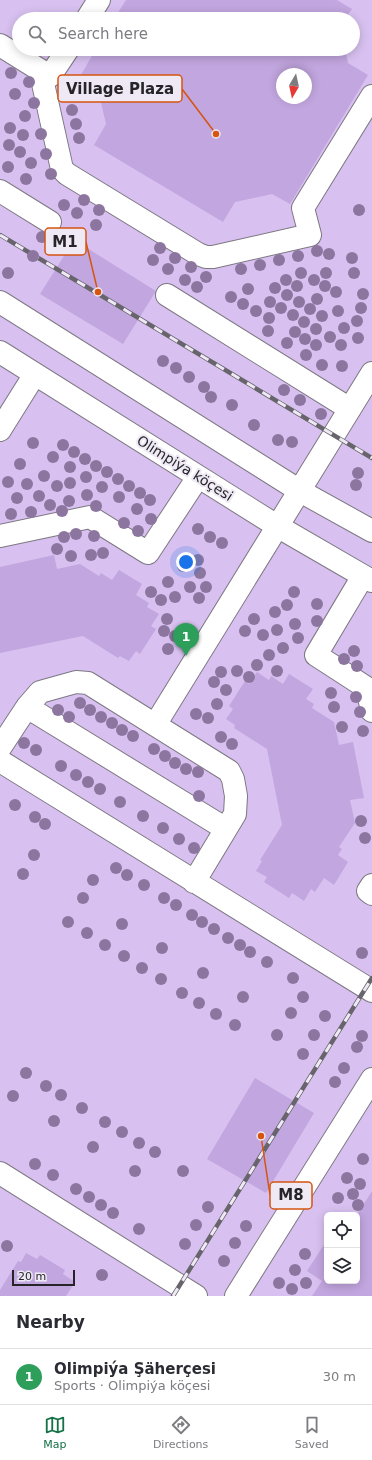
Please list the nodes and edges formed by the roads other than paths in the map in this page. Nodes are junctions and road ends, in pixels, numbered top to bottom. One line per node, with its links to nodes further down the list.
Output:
1 (99, 0): 2 (street)
2 (91, 12)
3 (0, 45): 4 (street)
4 (12, 52)
5 (18, 56): 7 (street)
6 (63, 56): 7 (street)
7 (42, 78): 8 (street)
8 (372, 96)
9 (0, 191): 10 (street)
10 (50, 222)
11 (167, 295): 16 (street)
12 (0, 302): 19 (street)
13 (0, 352): 15 (street, Olimpiýa köçesi)
14 (372, 373): 16 (street)
15 (35, 374): 17 (street); 18 (street, Olimpiýa köçesi)
16 (350, 409): 19 (street)
17 (0, 430)
18 (198, 477): 20 (street, Olimpiýa köçesi); 22 (street)
19 (300, 491): 20 (street); 21 (street)
20 (277, 526): 23 (street, Olimpiýa köçesi); 26 (street)
21 (372, 531)
22 (0, 536)
23 (367, 578): 25 (street)
24 (27, 707): 26 (street); 27 (street); 29 (street)
25 (372, 711)
26 (155, 725): 29 (street)
27 (0, 748)
28 (0, 761): 30 (street)
29 (226, 829): 30 (street)
30 (194, 882): 33 (street)
31 (372, 886): 32 (street)
32 (372, 894)
33 (372, 991)
34 (372, 1079): 37 (street)
35 (3, 1182): 36 (street)
36 (196, 1296)
37 (236, 1296)

